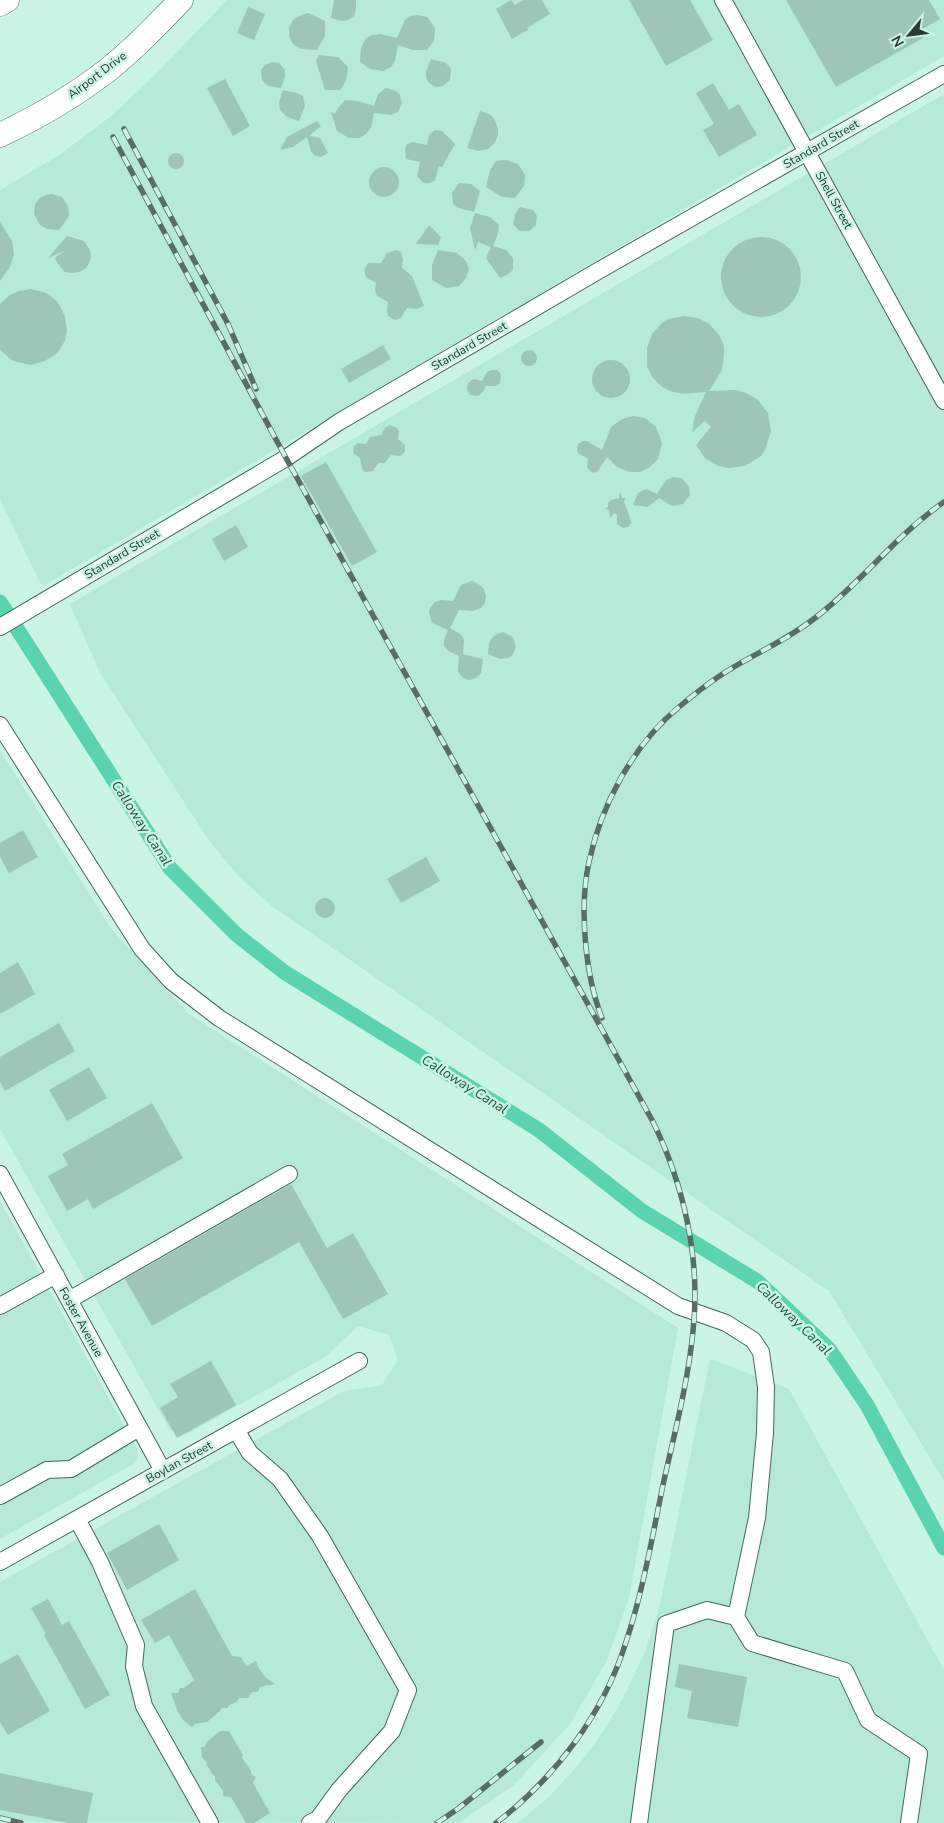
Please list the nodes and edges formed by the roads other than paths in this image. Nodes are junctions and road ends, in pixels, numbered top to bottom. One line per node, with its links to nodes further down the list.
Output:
1 (7, 0): 4 (highway)
2 (182, 0): 6 (highway, Airport Drive)
3 (723, 0): 7 (street, Shell Street)
4 (0, 4)
5 (944, 74): 7 (street, Standard Street)
6 (0, 135)
7 (807, 152): 8 (street, Shell Street); 9 (street, Standard Street)
8 (944, 401)
9 (0, 627)
10 (0, 725): 23 (street)
11 (0, 1174): 13 (street, Foster Avenue)
12 (289, 1174): 14 (street)
13 (56, 1275): 14 (street, Foster Avenue); 15 (street)
14 (69, 1300): 17 (street, Foster Avenue)
15 (0, 1306)
16 (359, 1361): 18 (street, Boylan Street)
17 (139, 1428): 19 (street, Foster Avenue); 20 (street)
18 (236, 1430): 19 (street, Boylan Street); 25 (street)
19 (163, 1471): 21 (street, Boylan Street)
20 (0, 1496)
21 (77, 1519): 22 (street, Boylan Street); 24 (street)
22 (0, 1562)
23 (736, 1617): 26 (street); 27 (street)
24 (210, 1823)
25 (310, 1823)
26 (639, 1823)
27 (909, 1823)

